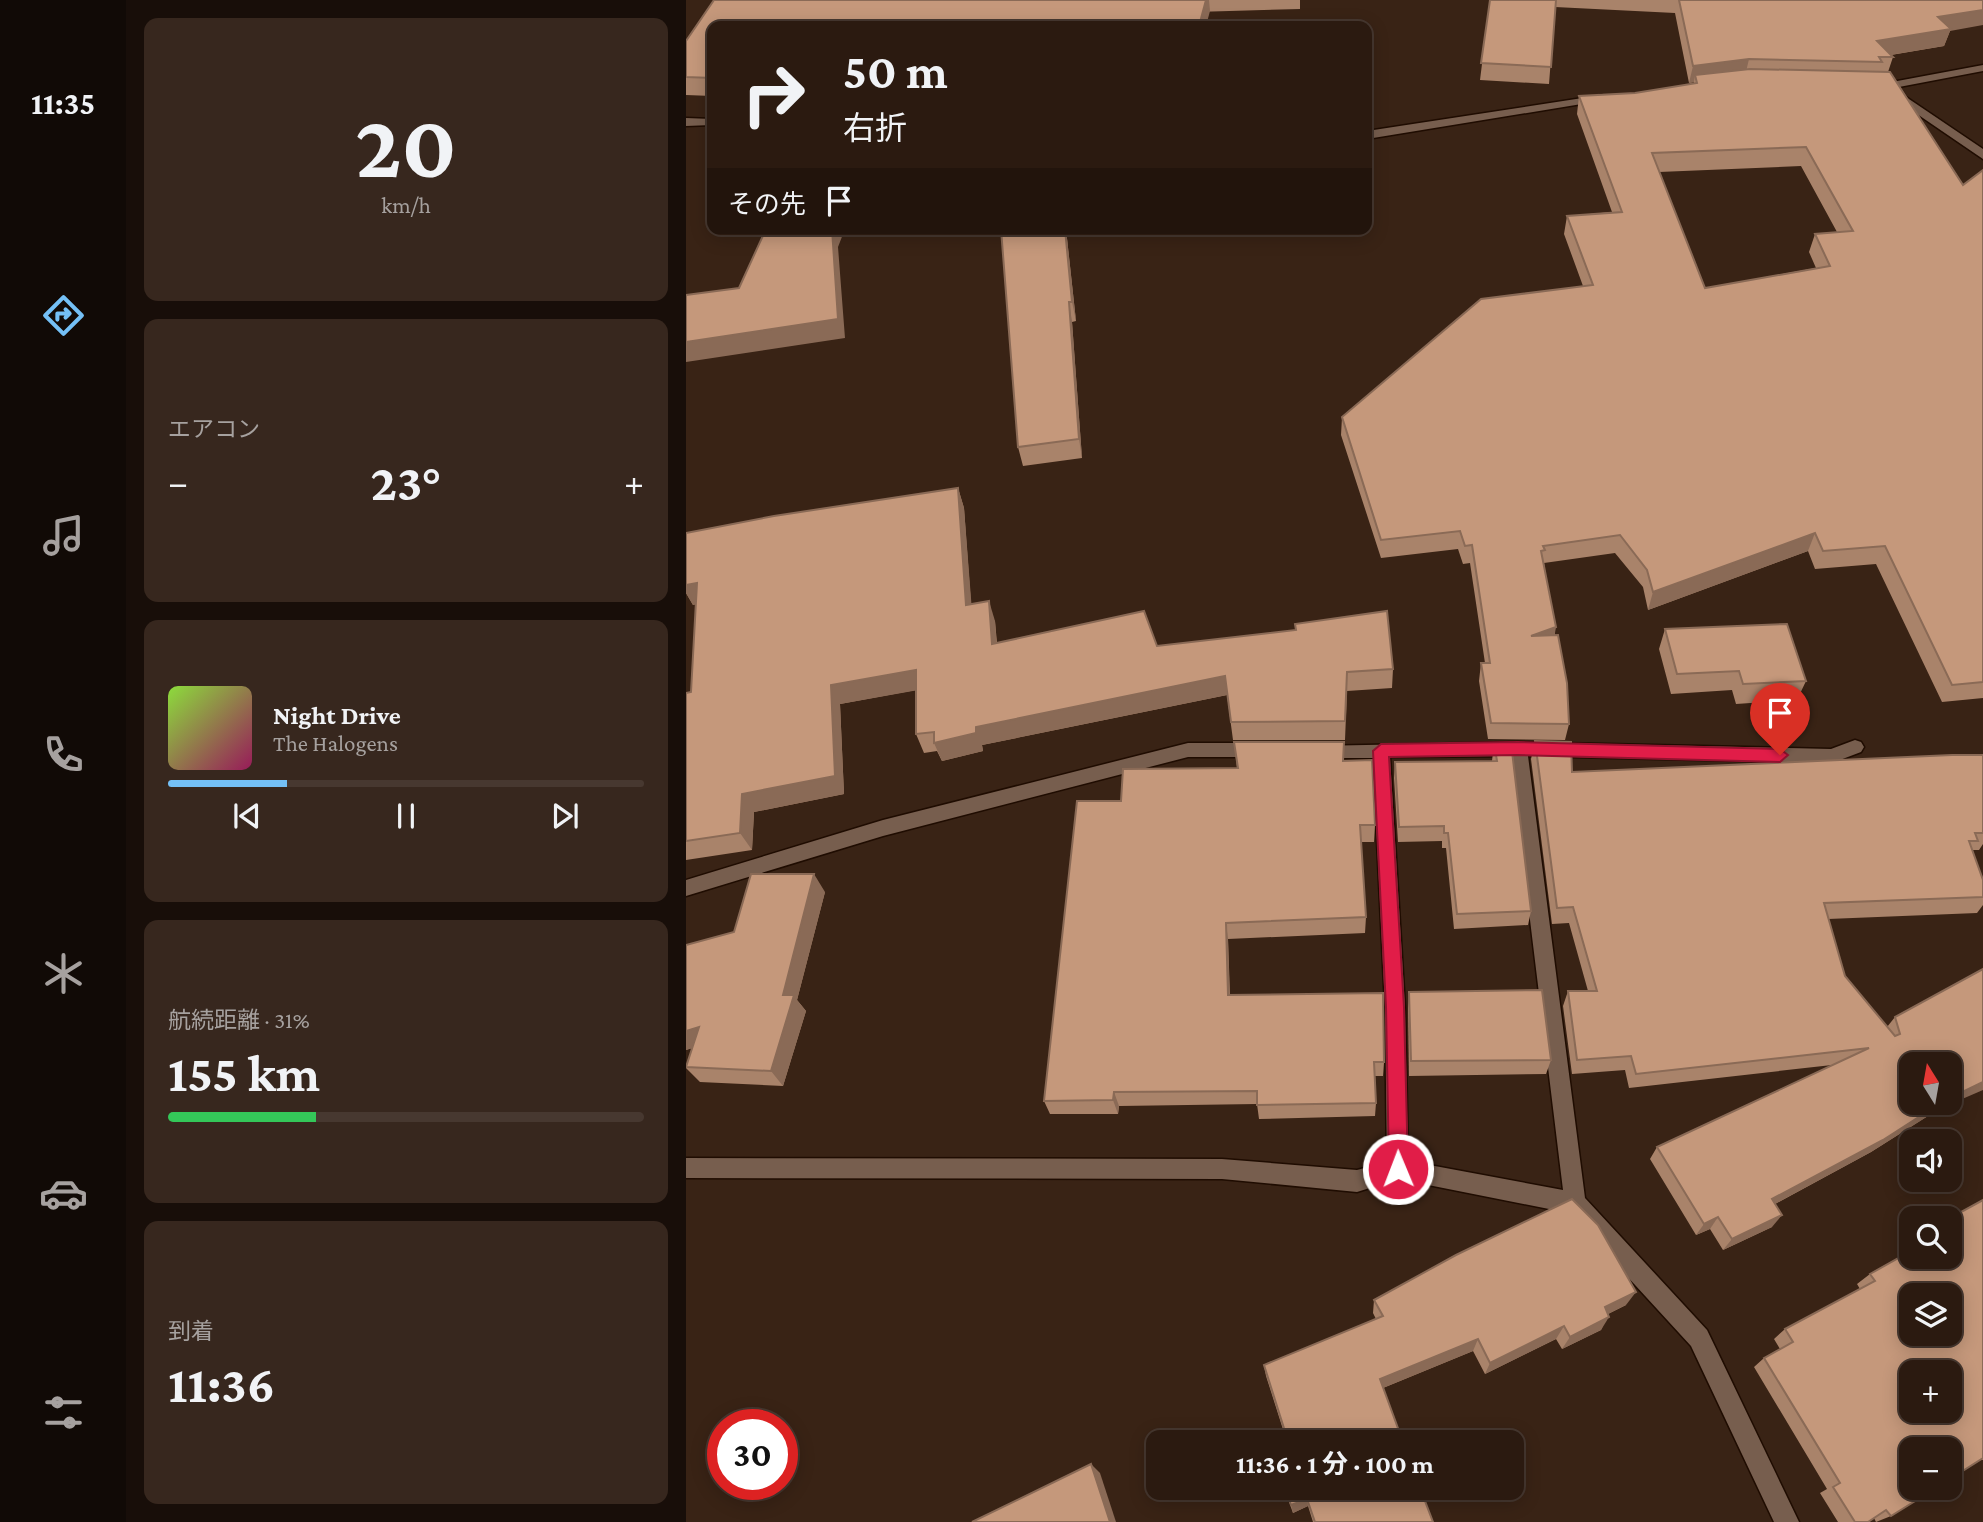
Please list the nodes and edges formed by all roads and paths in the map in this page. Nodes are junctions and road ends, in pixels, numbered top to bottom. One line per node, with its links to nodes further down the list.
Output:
1 (1983, 68): 3 (street)
2 (1865, 84): 3 (street)
3 (1892, 85): 8 (street)
4 (1621, 96): 7 (street)
5 (686, 122): 6 (street)
6 (707, 122)
7 (1372, 134)
8 (1983, 155)
9 (1855, 747): 10 (street)
10 (1518, 749): 13 (street); 17 (street)
11 (1270, 751): 14 (street)
12 (1298, 751): 13 (street)
13 (1381, 751): 16 (street)
14 (686, 888)
15 (686, 1168): 16 (street)
16 (1398, 1169): 17 (street)
17 (1575, 1203): 18 (street)
18 (1787, 1522)

